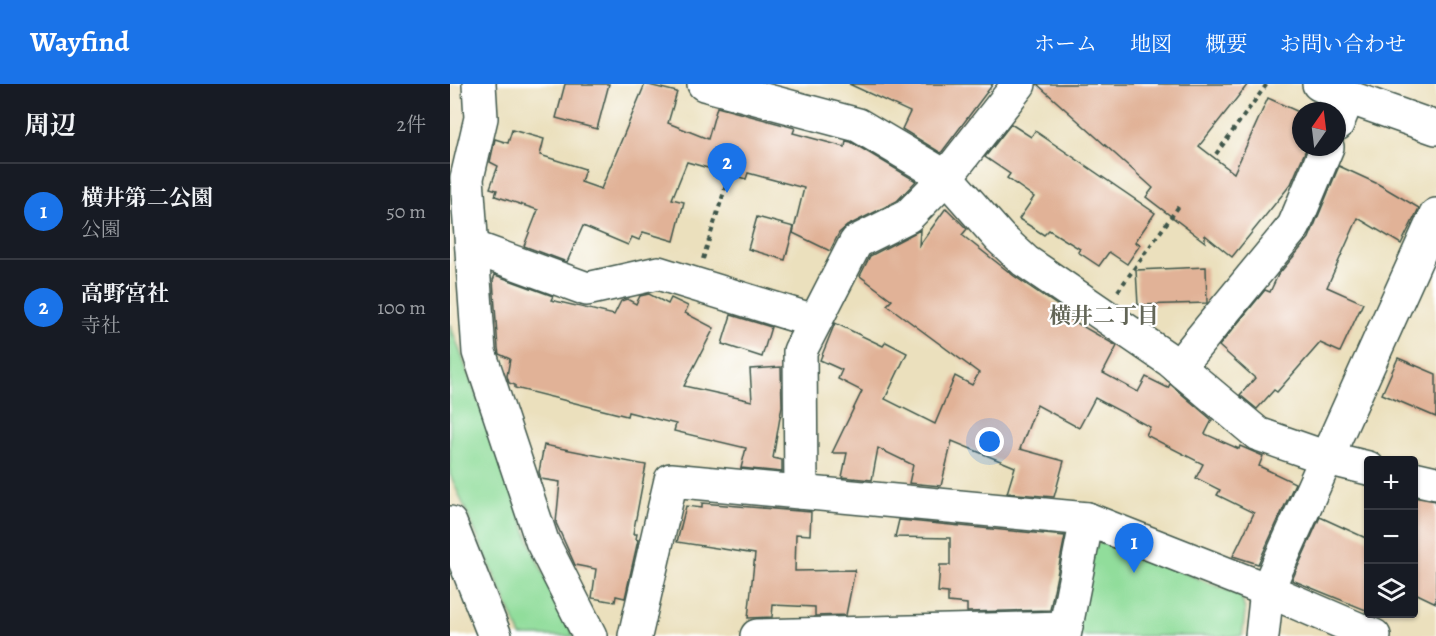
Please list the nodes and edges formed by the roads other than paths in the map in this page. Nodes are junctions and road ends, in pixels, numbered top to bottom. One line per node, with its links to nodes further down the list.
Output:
1 (479, 84): 11 (street)
2 (704, 84): 9 (street)
3 (1019, 84): 9 (street)
4 (1319, 84): 5 (street)
5 (1335, 102)
6 (1346, 112): 7 (street)
7 (1436, 128)
8 (1323, 156): 14 (street)
9 (946, 177): 13 (street); 14 (street)
10 (1436, 215): 12 (street)
11 (472, 247): 13 (street); 25 (street)
12 (1426, 264): 15 (street)
13 (814, 321): 19 (street)
14 (1178, 367): 15 (street)
15 (1327, 458): 16 (street); 22 (street)
16 (1364, 467)
17 (1418, 479): 18 (street)
18 (1436, 483)
19 (801, 492): 20 (street); 26 (street)
20 (1087, 519): 22 (street); 23 (street)
21 (450, 523): 24 (street)
22 (1267, 590): 28 (street); 29 (street)
23 (1065, 632): 27 (street)
24 (495, 636)
25 (590, 636)
26 (635, 636)
27 (757, 636)
28 (1262, 636)
29 (1374, 636)

